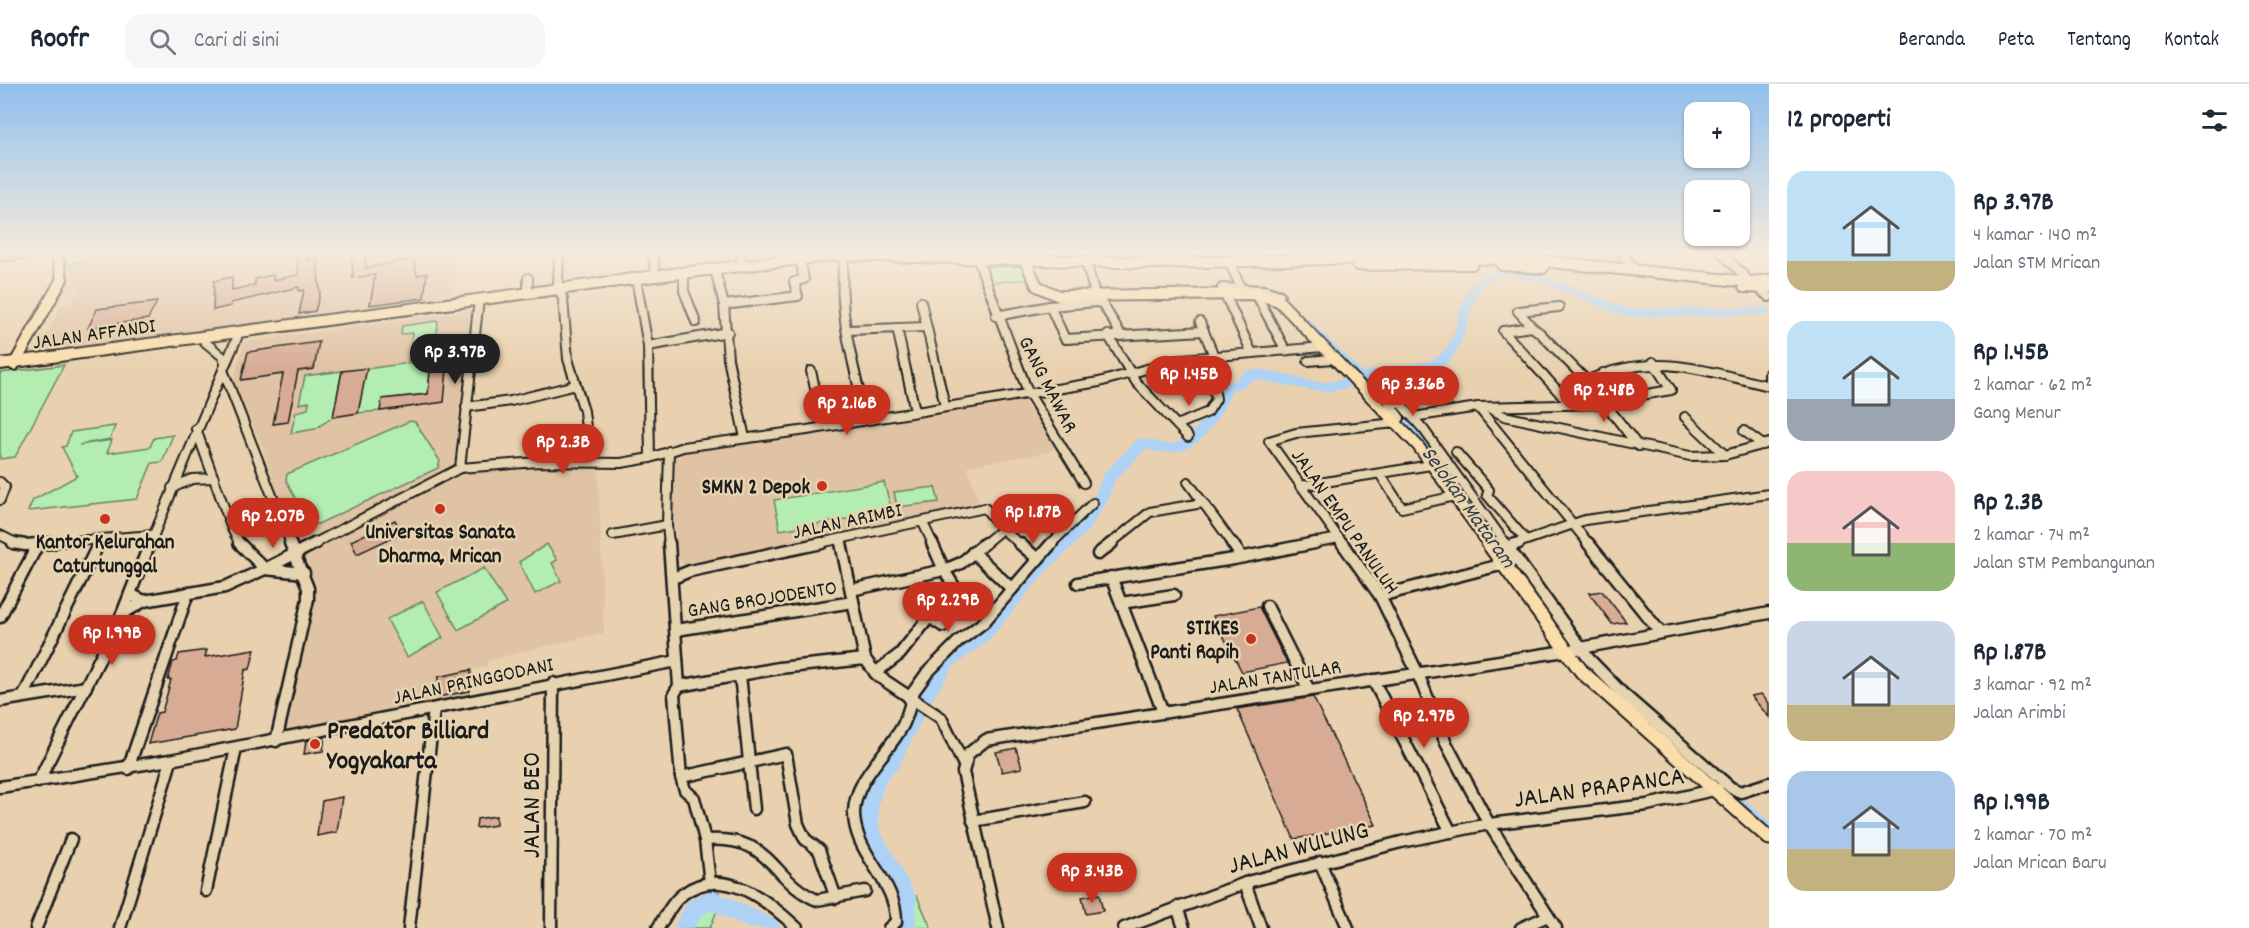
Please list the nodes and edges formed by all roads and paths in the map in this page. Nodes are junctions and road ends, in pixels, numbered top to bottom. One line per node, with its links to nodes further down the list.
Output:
1 (56, 290): 48 (main road)
2 (564, 290): 14 (main road, JALAN AFFANDI)
3 (567, 290): 14 (main road, JALAN AFFANDI)
4 (638, 290): 38 (street)
5 (684, 290): 26 (street)
6 (720, 290): 22 (street)
7 (796, 290): 22 (street)
8 (842, 290): 32 (street)
9 (988, 290): 25 (street, GANG MAWAR)
10 (1042, 290): 18 (main road)
11 (1094, 290): 18 (street)
12 (1230, 290): 16 (street)
13 (1270, 290): 19 (street)
14 (560, 291): 15 (main road, JALAN AFFANDI); 20 (main road, JALAN AFFANDI); 58 (street)
15 (528, 292): 20 (main road, JALAN AFFANDI)
16 (1223, 292): 17 (main road); 18 (main road); 41 (street)
17 (1256, 294): 39 (main road); 40 (street)
18 (1095, 295): 23 (street); 35 (street)
19 (1280, 295)
20 (479, 302): 28 (main road, JALAN AFFANDI); 63 (street)
21 (921, 302): 29 (street)
22 (724, 305): 34 (street)
23 (1050, 306): 25 (street); 35 (street)
24 (1559, 307): 30 (street)
25 (996, 316): 59 (street, GANG MAWAR)
26 (696, 322)
27 (1200, 322): 33 (street)
28 (322, 324): 36 (main road, JALAN AFFANDI); 48 (main road, JALAN AFFANDI)
29 (926, 327): 31 (street); 64 (street)
30 (1532, 327): 56 (street); 62 (street)
31 (897, 328): 32 (street); 66 (street)
32 (848, 330): 69 (street)
33 (1204, 331): 35 (street); 42 (street)
34 (728, 332): 38 (street); 76 (street)
35 (1112, 335): 54 (street)
36 (237, 338): 37 (main road, JALAN AFFANDI); 49 (street)
37 (205, 342): 48 (main road, JALAN AFFANDI); 49 (street)
38 (648, 345): 82 (street)
39 (1323, 347): 40 (street); 44 (main road)
40 (1286, 351): 41 (street)
41 (1252, 353): 42 (street)
42 (1214, 356): 43 (street)
43 (1183, 359): 54 (street); 71 (street)
44 (1333, 359): 45 (street); 61 (main road)
45 (1308, 361)
46 (1653, 362): 52 (street); 57 (street); 60 (street)
47 (0, 364): 48 (main road, JALAN AFFANDI)
48 (14, 365): 50 (main road, JALAN AFFANDI)
49 (224, 367): 73 (street); 111 (street)
50 (0, 369)
51 (811, 371): 72 (street)
52 (1604, 373): 55 (street); 56 (street)
53 (1769, 373): 57 (street)
54 (1129, 374): 59 (street); 71 (street)
55 (1614, 383)
56 (1590, 384): 60 (street)
57 (1769, 384)
58 (576, 385): 63 (street); 83 (street)
59 (1028, 392): 64 (street); 90 (street, GANG MAWAR)
60 (1606, 403): 62 (street); 78 (street)
61 (1387, 404): 67 (street); 70 (main road)
62 (1570, 404): 65 (street)
63 (466, 406): 85 (street)
64 (945, 406): 66 (street)
65 (1483, 407): 67 (street); 78 (street); 99 (street)
66 (915, 411): 69 (street)
67 (1413, 417): 110 (street)
68 (1685, 417): 81 (street)
69 (866, 420): 72 (street)
70 (1396, 423): 84 (main road); 91 (street, JALAN EMPU PANULUH)
71 (1177, 425): 75 (street)
72 (824, 427): 76 (street)
73 (196, 429): 87 (street); 92 (street)
74 (1744, 431): 77 (street)
75 (1188, 437)
76 (745, 438): 80 (street)
77 (1766, 444): 81 (street)
78 (1638, 446): 81 (street)
79 (1456, 452): 108 (street)
80 (664, 453): 82 (street); 100 (street)
81 (1725, 455)
82 (650, 458): 83 (street)
83 (590, 461): 85 (street)
84 (1431, 465): 86 (street); 94 (main road)
85 (460, 468): 111 (street)
86 (1380, 474): 91 (street); 94 (street)
87 (214, 478): 92 (street); 118 (street)
88 (0, 482): 95 (street)
89 (1188, 482): 97 (street)
90 (1084, 483)
91 (1300, 486): 105 (street, JALAN EMPU PANULUH)
92 (172, 488): 103 (street)
93 (1769, 494): 99 (street)
94 (1455, 496): 117 (main road)
95 (0, 500)
96 (1093, 503): 115 (street)
97 (1203, 503): 113 (street); 114 (street)
98 (923, 523): 101 (street, JALAN ARIMBI); 107 (street, JALAN ARIMBI); 119 (street)
99 (1573, 523): 108 (street); 143 (street)
100 (667, 525): 104 (street); 116 (street)
101 (1002, 529): 112 (street); 115 (street)
102 (0, 535): 109 (street)
103 (154, 535): 106 (street); 129 (street)
104 (613, 535)
105 (1339, 538): 114 (street); 131 (street, JALAN EMPU PANULUH)
106 (100, 540): 109 (street); 155 (street)
107 (840, 540): 120 (street, JALAN ARIMBI); 126 (street)
108 (1526, 540): 110 (street)
109 (38, 544): 139 (street)
110 (1507, 547): 144 (street)
111 (294, 552): 118 (street); 121 (street)
112 (973, 552): 119 (street); 125 (street)
113 (1098, 554)
114 (1241, 556): 122 (street)
115 (1038, 559): 125 (street)
116 (671, 561): 120 (street); 123 (street)
117 (1504, 564): 131 (street); 144 (main road)
118 (265, 569): 121 (street); 127 (street)
119 (944, 570): 126 (street); 133 (street)
120 (690, 571): 123 (street, JALAN ARIMBI)
121 (304, 573): 160 (street)
122 (1111, 577): 124 (street); 135 (street)
123 (674, 578): 142 (street)
124 (1078, 583)
125 (1012, 589): 156 (street)
126 (851, 590): 134 (street)
127 (188, 593): 132 (street); 165 (street)
128 (983, 593): 133 (street)
129 (130, 594): 132 (street); 138 (street)
130 (1174, 595): 135 (street)
131 (1380, 596): 148 (street, JALAN EMPU PANULUH)
132 (144, 601): 138 (street)
133 (963, 601): 140 (street)
134 (853, 602): 142 (street, GANG BROJODENTO); 145 (street)
135 (1121, 603): 159 (street)
136 (1267, 606): 154 (street)
137 (1769, 613): 143 (street, JALAN TANTULAR)
138 (122, 614): 153 (street)
139 (0, 617)
140 (929, 617): 141 (street); 147 (street)
141 (943, 626)
142 (676, 630): 146 (street)
143 (1660, 632): 144 (street, JALAN TANTULAR)
144 (1573, 650): 148 (street, JALAN TANTULAR); 170 (main road)
145 (865, 659): 147 (street); 149 (street)
146 (677, 661): 151 (street, JALAN PRINGGODANI); 152 (street)
147 (875, 673): 156 (street)
148 (1418, 674): 150 (street, JALAN TANTULAR); 174 (street, JALAN EMPU PANULUH)
149 (740, 675): 152 (street); 163 (street)
150 (1373, 680): 154 (street, JALAN TANTULAR); 175 (street)
151 (553, 683): 158 (street, JALAN PRINGGODANI); 190 (street, JALAN BEO)
152 (679, 686): 166 (street)
153 (86, 687): 155 (street); 167 (street)
154 (1309, 690): 159 (street, JALAN TANTULAR)
155 (23, 697): 157 (street)
156 (910, 699): 164 (street); 193 (street)
157 (0, 701)
158 (434, 709): 160 (street, JALAN PRINGGODANI); 189 (street)
159 (1163, 712): 164 (street, JALAN TANTULAR)
160 (276, 741): 161 (street, JALAN PRINGGODANI)
161 (236, 748): 162 (street, JALAN PRINGGODANI); 182 (street)
162 (171, 762): 165 (street, JALAN PRINGGODANI); 188 (street)
163 (748, 762): 166 (street); 172 (street); 184 (street)
164 (963, 764): 173 (street)
165 (128, 769): 167 (street, JALAN PRINGGODANI)
166 (681, 777): 178 (street)
167 (39, 782): 169 (street, JALAN PRINGGODANI)
168 (1769, 783): 170 (street)
169 (0, 787)
170 (1721, 787): 174 (street, JALAN PRAPANCA); 176 (main road)
171 (1085, 802): 173 (street)
172 (753, 808)
173 (973, 821): 194 (street)
174 (1489, 824): 175 (street, JALAN WULUNG); 186 (street, JALAN EMPU PANULUH)
175 (1450, 832): 179 (street, JALAN WULUNG)
176 (1769, 838)
177 (71, 839): 187 (street)
178 (705, 840): 180 (street); 184 (street)
179 (1320, 862): 181 (street, JALAN WULUNG); 198 (street)
180 (710, 883): 191 (street); 192 (street)
181 (1245, 883): 185 (street, JALAN WULUNG); 197 (street)
182 (206, 891)
183 (865, 891): 184 (street)
184 (836, 898)
185 (1177, 907): 195 (street, JALAN WULUNG); 196 (street)
186 (1548, 916): 199 (street); 200 (street, JALAN EMPU PANULUH)
187 (36, 928)
188 (120, 928)
189 (409, 928)
190 (551, 928)
191 (658, 928)
192 (797, 928)
193 (889, 928)
194 (998, 928)
195 (1124, 928)
196 (1184, 928)
197 (1262, 928)
198 (1348, 928)
199 (1521, 928)
200 (1556, 928)

